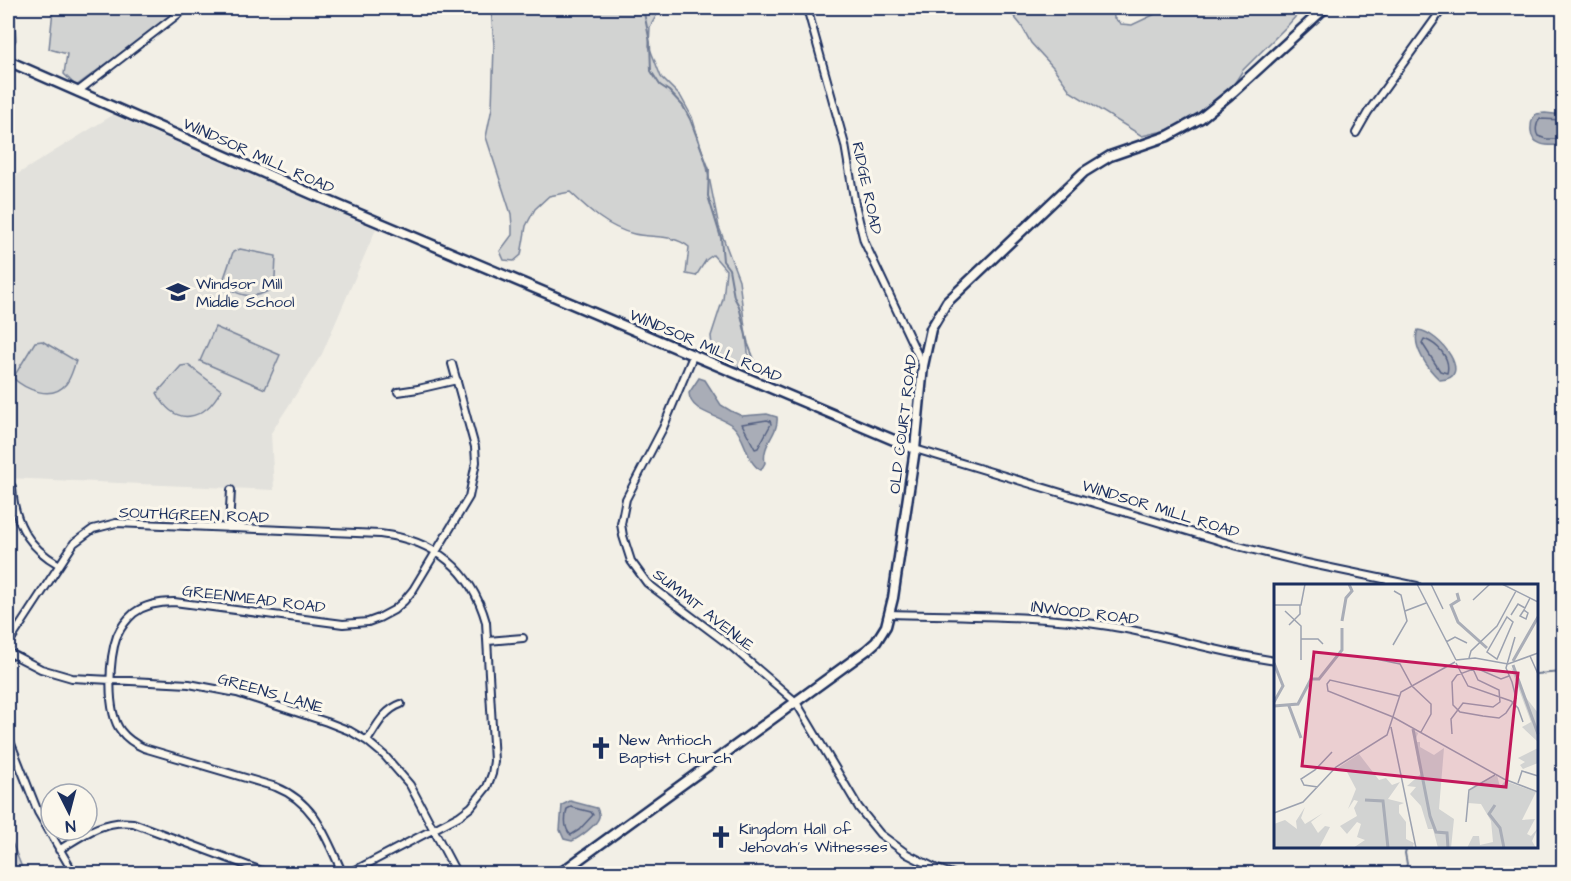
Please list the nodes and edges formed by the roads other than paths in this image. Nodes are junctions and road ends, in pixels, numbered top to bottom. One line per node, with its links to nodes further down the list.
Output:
1 (186, 8): 6 (street)
2 (807, 8): 10 (street, RIDGE ROAD)
3 (1324, 8): 10 (main road, OLD COURT ROAD)
4 (1443, 8): 7 (street)
5 (8, 61): 6 (main road, WINDSOR MILL ROAD)
6 (77, 92): 8 (main road, WINDSOR MILL ROAD)
7 (1356, 133)
8 (693, 356): 13 (main road, WINDSOR MILL ROAD); 27 (street, SUMMIT AVENUE)
9 (452, 364): 11 (street, GREENMEAD ROAD)
10 (923, 366): 13 (main road, OLD COURT ROAD)
11 (457, 380): 12 (street); 17 (street, GREENMEAD ROAD)
12 (398, 392)
13 (915, 449): 19 (street, WINDSOR MILL ROAD); 20 (main road, OLD COURT ROAD)
14 (12, 487): 18 (street)
15 (231, 490): 16 (street)
16 (229, 528): 17 (street, SOUTHGREEN ROAD); 18 (street, SOUTHGREEN ROAD)
17 (437, 552): 22 (street, SOUTHGREEN ROAD); 26 (street, GREENMEAD ROAD)
18 (58, 564): 23 (street, SOUTHGREEN ROAD)
19 (1412, 584)
20 (889, 614): 25 (street, INWOOD ROAD); 27 (main road, OLD COURT ROAD)
21 (523, 638): 22 (street)
22 (488, 641): 31 (street, SOUTHGREEN ROAD)
23 (8, 644)
24 (8, 652): 26 (street, GREENS LANE)
25 (1274, 661)
26 (111, 680): 30 (street, GREENS LANE); 35 (street, GREENMEAD ROAD)
27 (796, 702): 38 (main road, OLD COURT ROAD); 39 (street, SUMMIT AVENUE)
28 (402, 704): 30 (street)
29 (8, 736): 32 (street)
30 (367, 741): 31 (street, GREENS LANE)
31 (434, 829): 36 (street, SOUTHGREEN ROAD); 37 (street, GREENS LANE)
32 (59, 850): 33 (street); 34 (street)
33 (74, 873)
34 (270, 873)
35 (343, 873)
36 (348, 873)
37 (457, 873)
38 (559, 873)
39 (953, 873)

